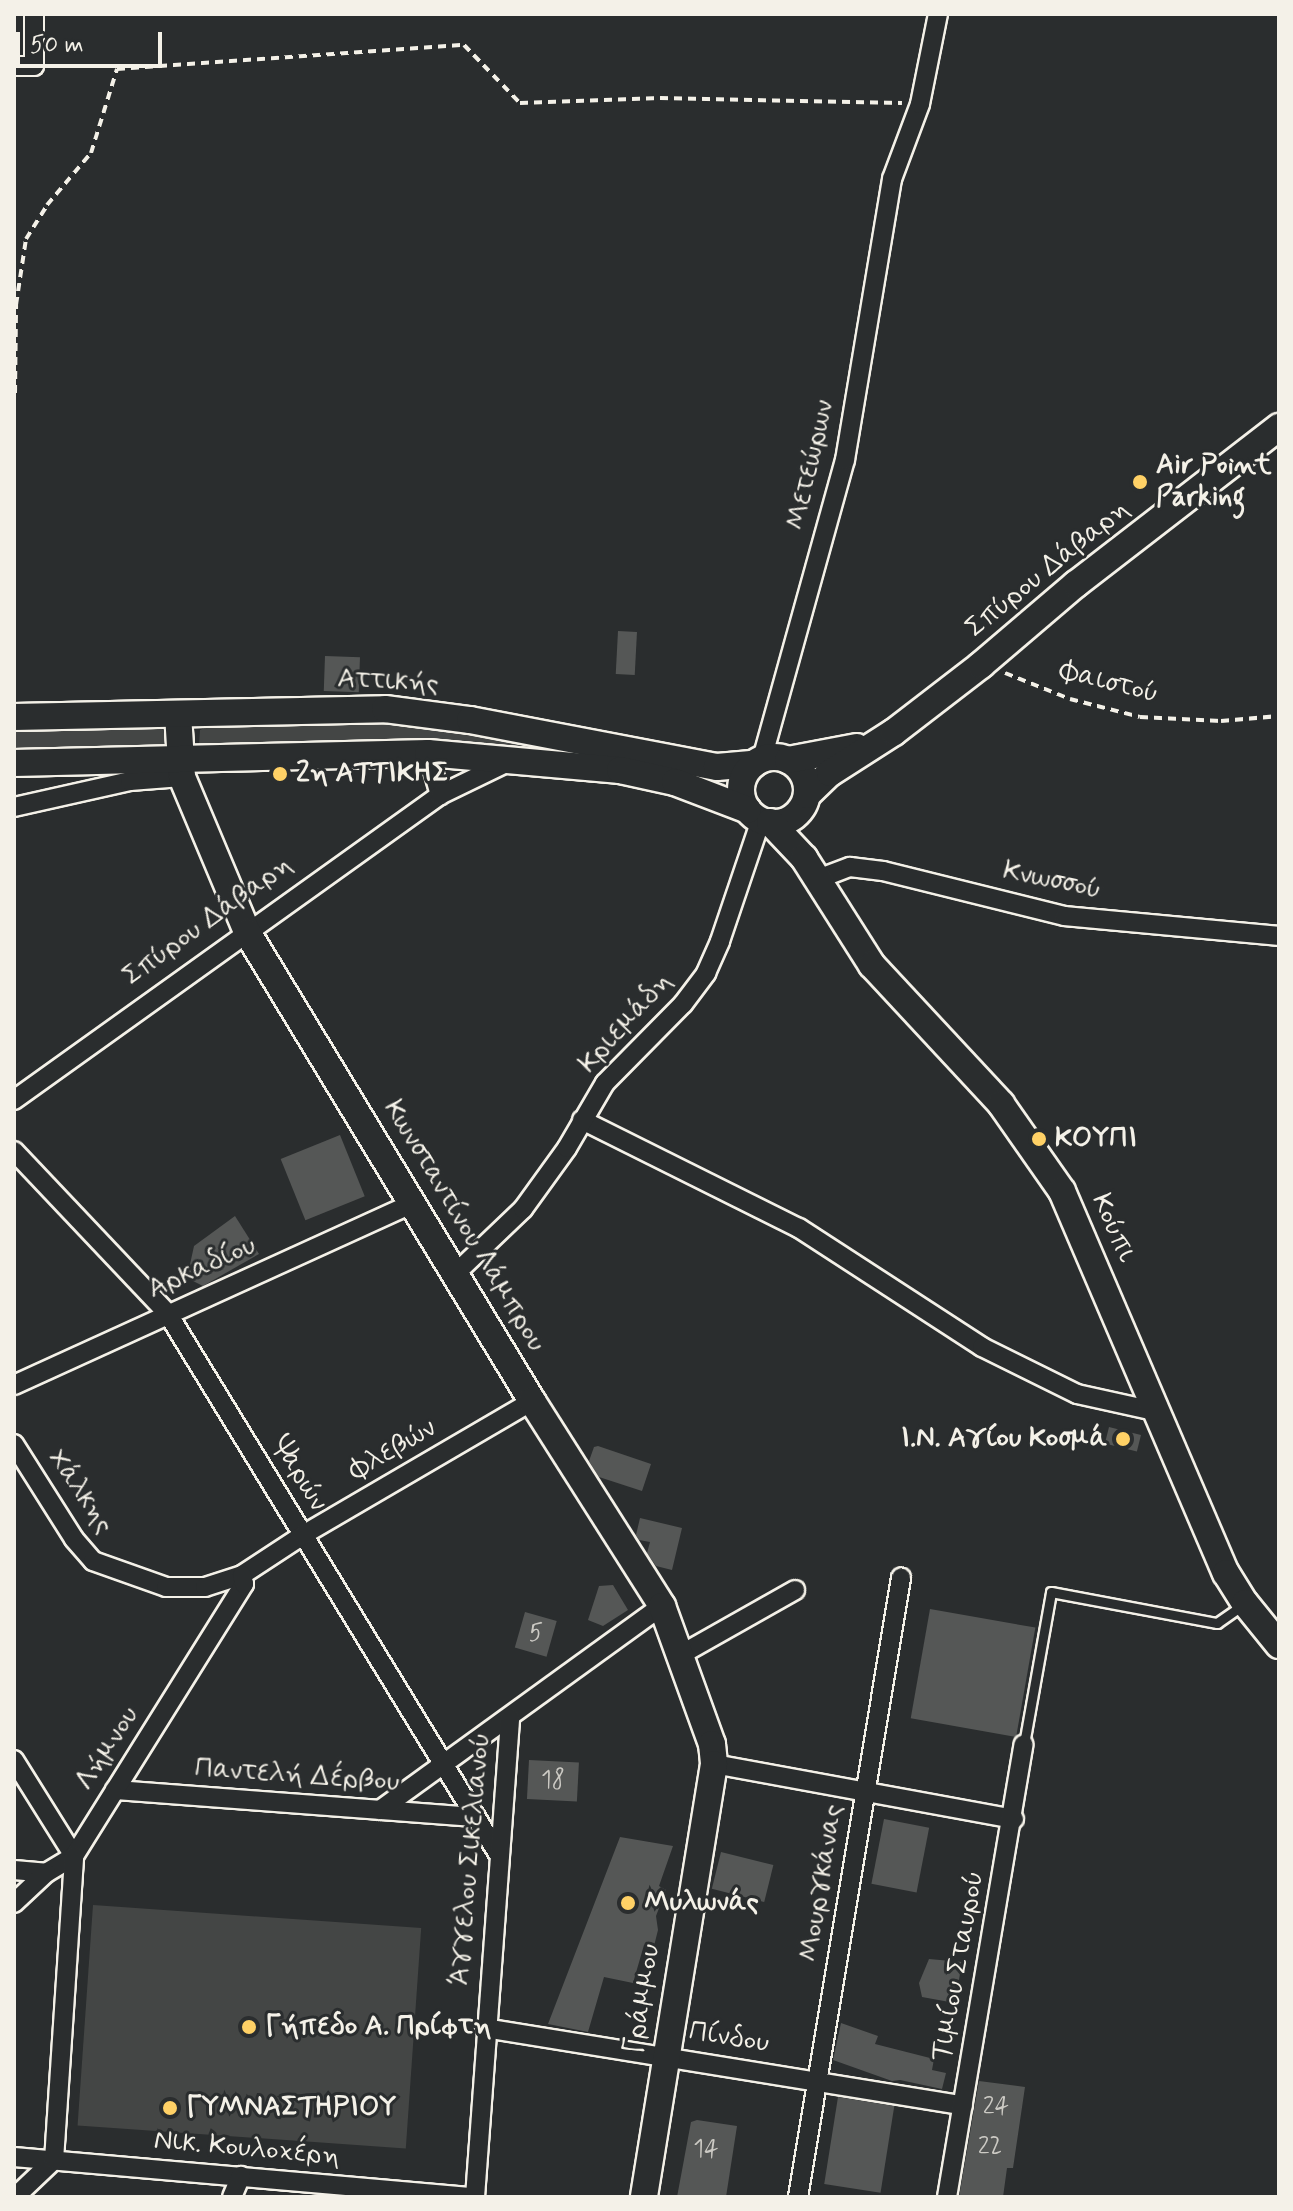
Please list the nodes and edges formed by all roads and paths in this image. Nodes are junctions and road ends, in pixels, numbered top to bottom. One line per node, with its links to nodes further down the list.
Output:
1 (34, 14): 3 (street)
2 (938, 14): 4 (street, Μετεώρων)
3 (14, 66)
4 (920, 104): 5 (path); 15 (street, Μετεώρων)
5 (15, 393)
6 (1279, 427): 7 (main road, Σπύρου Δάβαρη)
7 (981, 665): 9 (path, Φαιστού); 11 (main road, Σπύρου Δάβαρη)
8 (178, 714): 10 (main road, Αττικής); 15 (main road, Αττικής); 17 (main road, Κωνσταντίνου Λάμπρου)
9 (1279, 716)
10 (14, 717)
11 (894, 732): 14 (main road, Σπύρου Δάβαρη); 19 (main road, Σπύρου Δάβαρη)
12 (428, 753): 13 (main road); 17 (main road); 18 (street)
13 (515, 759): 18 (street, Σπύρου Δάβαρη); 21 (main road)
14 (788, 760): 15 (main road); 19 (main road)
15 (758, 761): 21 (main road)
16 (14, 763): 17 (main road)
17 (181, 768): 20 (street); 23 (main road, Κωνσταντίνου Λάμπρου)
18 (440, 795): 23 (street, Σπύρου Δάβαρη)
19 (805, 800): 21 (main road); 22 (main road)
20 (14, 807)
21 (760, 817): 22 (main road); 26 (street, Κριεμάδη)
22 (818, 879): 24 (street, Κνωσσού); 33 (main road, Κούπι)
23 (247, 932): 25 (street, Σπύρου Δάβαρη); 28 (main road, Κωνσταντίνου Λάμπρου)
24 (1279, 936)
25 (14, 1100)
26 (582, 1120): 29 (street, Κριεμάδη); 33 (street)
27 (14, 1151): 30 (street, Ψαρών)
28 (414, 1203): 29 (main road, Κωνσταντίνου Λάμπρου); 30 (street, Αρκαδίου)
29 (456, 1273): 32 (main road, Κωνσταντίνου Λάμπρου)
30 (168, 1314): 31 (street, Αρκαδίου); 35 (street, Ψαρών)
31 (14, 1385)
32 (532, 1401): 35 (street, Φλεβών); 40 (main road, Κωνσταντίνου Λάμπρου)
33 (1154, 1411): 39 (main road, Κούπι)
34 (14, 1444): 36 (street, Χάλκης)
35 (303, 1535): 36 (street, Φλεβών); 46 (street, Ψαρών)
36 (242, 1575): 48 (street, Λήμνου)
37 (901, 1578): 49 (street, Μουργκάνας)
38 (795, 1590): 42 (street)
39 (1245, 1603): 41 (main road, Κούπι); 44 (lane)
40 (662, 1606): 42 (main road, Κωνσταντίνου Λάμπρου); 43 (street)
41 (1279, 1645)
42 (682, 1654): 47 (main road, Κωνσταντίνου Λάμπρου)
43 (510, 1717): 46 (street); 53 (street, Άγγελου Σικελιανού)
44 (1024, 1744): 52 (street, Τιμίου Σταυρού)
45 (14, 1760): 54 (street, Λήμνου)
46 (442, 1764): 50 (street); 51 (street, Ψαρών)
47 (714, 1764): 49 (street); 59 (main road, Γράμμου)
48 (115, 1790): 50 (street, Παντελή Δέρβου); 54 (street, Λήμνου)
49 (864, 1794): 52 (street); 60 (street, Μουργκάνας)
50 (380, 1810): 51 (street, Παντελή Δέρβου)
51 (475, 1817): 53 (street, Ψαρών)
52 (1014, 1819): 61 (street, Τιμίου Σταυρού)
53 (499, 1855): 58 (street, Άγγελου Σικελιανού)
54 (74, 1856): 56 (street); 63 (street)
55 (14, 1870): 56 (street)
56 (46, 1873): 57 (street)
57 (14, 1903)
58 (485, 2028): 59 (street, Πίνδου); 68 (street, Άγγελου Σικελιανού)
59 (665, 2056): 60 (street, Πίνδου); 69 (main road, Γράμμου)
60 (819, 2081): 61 (street, Πίνδου); 70 (street, Μουργκάνας)
61 (963, 2105): 71 (street, Τιμίου Σταυρού)
62 (14, 2157): 63 (street, Νικ. Κουλοχέρη)
63 (54, 2160): 64 (street, Νικ. Κουλοχέρη); 66 (street)
64 (241, 2176): 65 (street, Νικ. Κουλοχέρη); 67 (street)
65 (288, 2189): 68 (street, Νικ. Κουλοχέρη)
66 (15, 2197)
67 (232, 2197)
68 (475, 2197)
69 (644, 2197)
70 (798, 2197)
71 (947, 2197)

